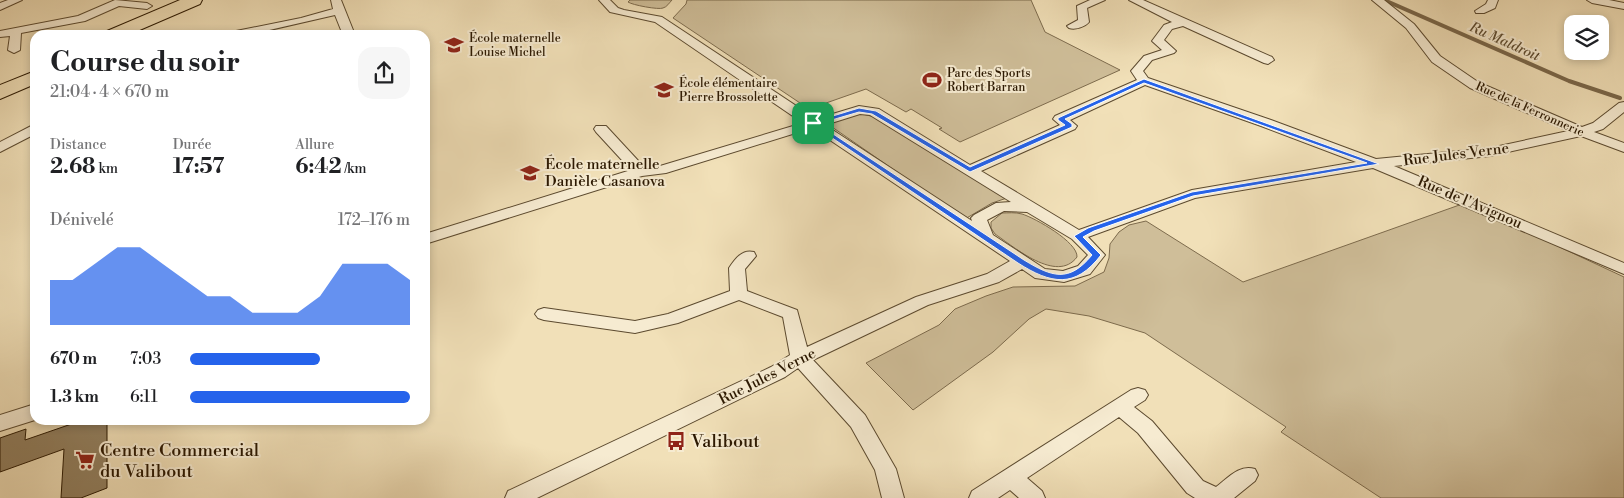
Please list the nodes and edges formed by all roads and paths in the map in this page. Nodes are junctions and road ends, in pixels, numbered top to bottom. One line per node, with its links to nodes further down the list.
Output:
1 (17, 0): 14 (street)
2 (194, 0): 18 (main road)
3 (210, 0): 19 (main road)
4 (604, 0): 32 (street)
5 (1100, 0): 17 (street)
6 (1134, 0): 16 (street)
7 (1376, 0): 35 (street, Rue de la Ferronnerie)
8 (1493, 0): 15 (street)
9 (1592, 0): 13 (street)
10 (120, 2): 12 (street); 22 (street)
11 (338, 5): 20 (street); 21 (street)
12 (147, 6)
13 (1624, 6)
14 (0, 7)
15 (1480, 11)
16 (1182, 22): 25 (street); 28 (street)
17 (1073, 26)
18 (125, 30)
19 (141, 30)
20 (256, 30)
21 (347, 30)
22 (16, 31): 23 (street); 24 (street)
23 (0, 34)
24 (14, 50)
25 (1268, 60)
26 (30, 71): 29 (main road)
27 (30, 79): 30 (main road)
28 (1144, 81): 38 (street, Rue de l'Avignou); 39 (street)
29 (0, 84)
30 (0, 93)
31 (1624, 106): 35 (street, Rue Jules Verne)
32 (813, 123): 39 (street); 40 (street); 44 (street)
33 (601, 129): 40 (street)
34 (30, 131): 36 (street)
35 (1582, 132): 37 (street, Rue de la Ferronnerie); 38 (street, Rue Jules Verne)
36 (0, 148)
37 (1624, 148)
38 (1376, 164): 42 (street, Rue Jules Verne); 47 (street, Rue de l'Avignou)
39 (970, 170): 41 (street)
40 (640, 172): 43 (street)
41 (1029, 207): 42 (street); 44 (street)
42 (1078, 236): 46 (street)
43 (430, 237)
44 (986, 237): 46 (street)
45 (748, 256): 48 (street)
46 (1021, 262): 50 (street, Rue Jules Verne)
47 (1624, 269)
48 (739, 294): 49 (street); 50 (street)
49 (544, 314)
50 (800, 358): 58 (street, Rue Jules Verne); 59 (street)
51 (1138, 396): 52 (street)
52 (1120, 407): 56 (street); 57 (street)
53 (30, 414): 54 (street)
54 (0, 423)
55 (1247, 475): 57 (street)
56 (1012, 478): 60 (street); 61 (street)
57 (1212, 497)
58 (516, 498)
59 (893, 498)
60 (980, 498)
61 (1034, 498)

